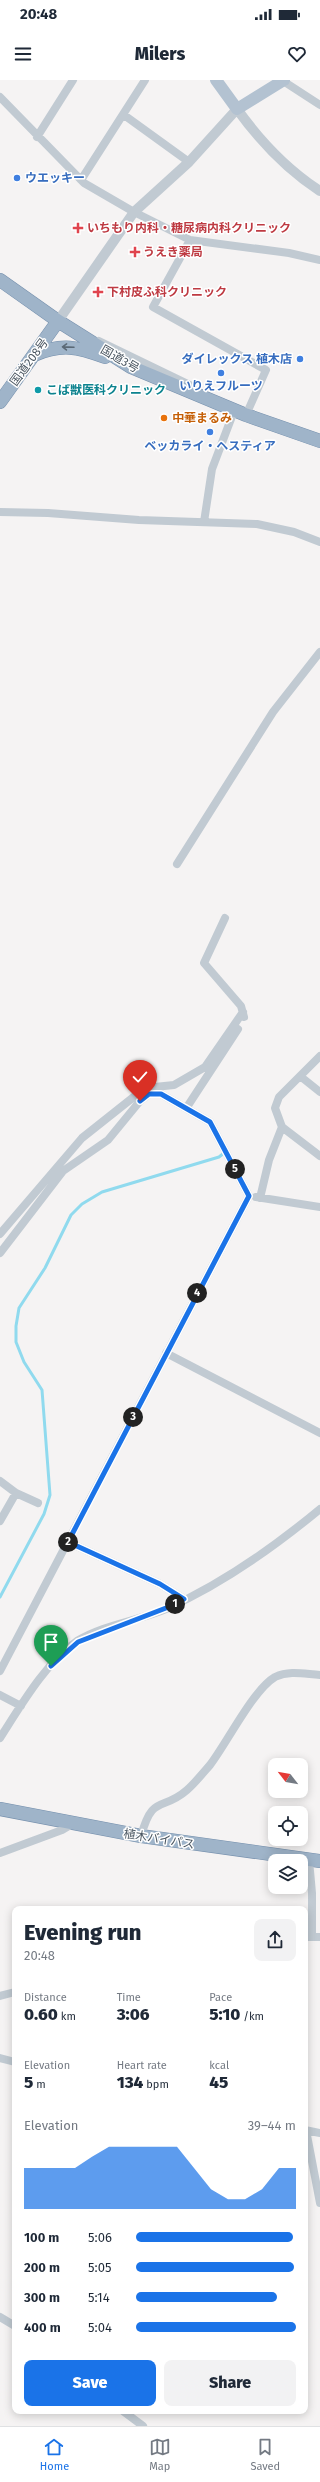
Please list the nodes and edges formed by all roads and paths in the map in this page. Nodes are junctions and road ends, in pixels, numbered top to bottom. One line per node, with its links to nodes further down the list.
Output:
1 (73, 80): 9 (street)
2 (145, 80): 8 (street)
3 (216, 80): 7 (main road)
4 (284, 80): 6 (street); 7 (main road)
5 (0, 98): 9 (street)
6 (320, 105)
7 (237, 109): 10 (street); 12 (street)
8 (124, 115): 10 (street); 11 (street)
9 (37, 137): 11 (street)
10 (189, 162): 13 (street)
11 (81, 180): 13 (street)
12 (320, 191)
13 (134, 212): 14 (street); 17 (street)
14 (190, 240): 15 (street); 21 (street)
15 (320, 260)
16 (0, 280): 17 (highway, 国道3号)
17 (58, 321): 18 (highway, 国道208号); 19 (highway, 国道3号); 21 (street)
18 (34, 355): 19 (highway, one-way to 18); 20 (highway, 国道208号)
19 (131, 367): 22 (highway, 国道3号)
20 (0, 402)
21 (251, 403): 22 (street)
22 (240, 413): 23 (highway, 国道3号); 25 (street)
23 (320, 441)
24 (0, 512): 25 (street)
25 (204, 522): 26 (street)
26 (320, 542)
27 (320, 652): 28 (street)
28 (177, 864)
29 (225, 918): 30 (street)
30 (243, 1012): 34 (street); 40 (street)
31 (320, 1056): 32 (street)
32 (300, 1076): 33 (street); 35 (street)
33 (320, 1092)
34 (187, 1107): 37 (street); 41 (street)
35 (282, 1127): 36 (street); 38 (street)
36 (320, 1156)
37 (249, 1196): 38 (street); 42 (street)
38 (260, 1198): 39 (street)
39 (320, 1207)
40 (0, 1234)
41 (0, 1253)
42 (166, 1353): 43 (street); 49 (street)
43 (320, 1433)
44 (0, 1481): 45 (street)
45 (16, 1493): 46 (street); 48 (street)
46 (38, 1503)
47 (320, 1509): 50 (street)
48 (0, 1521)
49 (68, 1542): 50 (street); 51 (street)
50 (184, 1599): 54 (street)
51 (0, 1671)
52 (320, 1675): 58 (street)
53 (0, 1694): 54 (street)
54 (21, 1706): 55 (street)
55 (0, 1738)
56 (0, 1809): 57 (highway, 植木バイパス)
57 (72, 1824): 58 (highway, 植木バイパス); 59 (street)
58 (141, 1836): 60 (highway, 植木バイパス)
59 (0, 1854)
60 (315, 1861): 61 (street)
61 (312, 1937)
62 (12, 1993): 63 (street)
63 (0, 1996)
64 (0, 2058): 65 (street)
65 (12, 2061)
66 (308, 2131): 67 (street)
67 (320, 2133)
68 (308, 2145): 69 (street)
69 (320, 2203)
70 (0, 2317): 71 (street)
71 (12, 2324)
72 (127, 2414): 73 (street)
73 (143, 2426)

